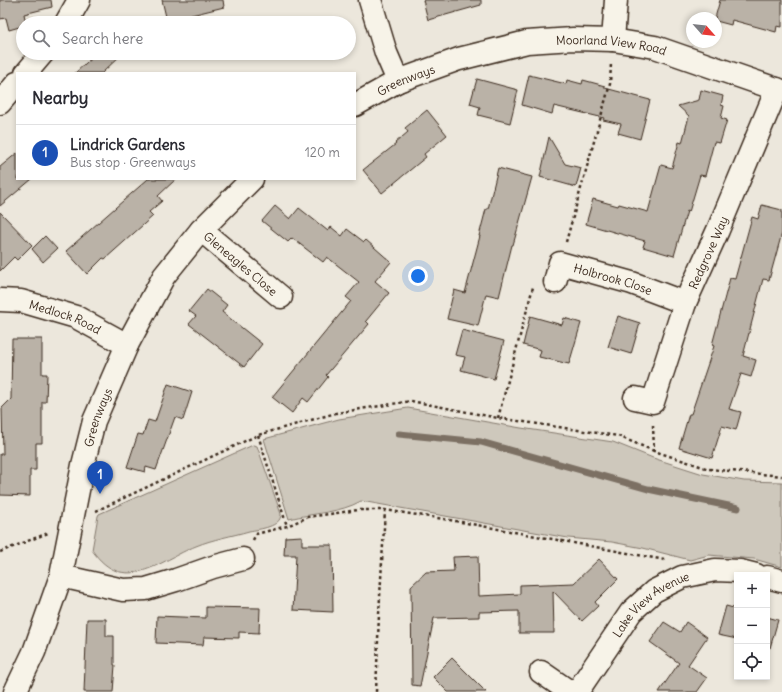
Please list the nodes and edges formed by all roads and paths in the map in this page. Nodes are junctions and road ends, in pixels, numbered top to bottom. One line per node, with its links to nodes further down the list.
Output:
1 (79, 0): 4 (street)
2 (370, 0): 9 (street)
3 (616, 0): 5 (street)
4 (70, 16)
5 (612, 40): 6 (street, Moorland View Road); 11 (street, Moorland View Road); 16 (path)
6 (459, 59): 9 (street, Greenways)
7 (36, 60): 8 (street)
8 (27, 72)
9 (398, 81): 13 (street, Greenways)
10 (16, 84): 12 (street)
11 (779, 90): 19 (street, Redgrove Way)
12 (0, 103)
13 (356, 104)
14 (251, 180): 15 (street, Greenways)
15 (201, 230): 17 (street, Gleneagles Close); 20 (street, Greenways)
16 (557, 273): 19 (street, Holbrook Close); 22 (path)
17 (281, 297)
18 (0, 300): 20 (street, Medlock Road)
19 (685, 303): 21 (street, Redgrove Way)
20 (127, 345): 27 (street, Greenways)
21 (644, 400): 24 (path)
22 (498, 418): 23 (path); 24 (path)
23 (258, 435): 27 (path); 28 (path)
24 (654, 451): 25 (path)
25 (782, 476)
26 (386, 510): 28 (path); 31 (path); 38 (path)
27 (72, 523): 29 (path); 33 (street, Greenways)
28 (287, 526): 30 (path)
29 (0, 552)
30 (243, 559): 33 (street)
31 (668, 561)
32 (744, 572): 40 (street, Lake View Avenue)
33 (61, 576): 37 (street, Greenways)
34 (770, 578): 35 (street)
35 (782, 581)
36 (541, 672): 39 (street)
37 (15, 692)
38 (376, 692)
39 (570, 692)
40 (577, 692)

